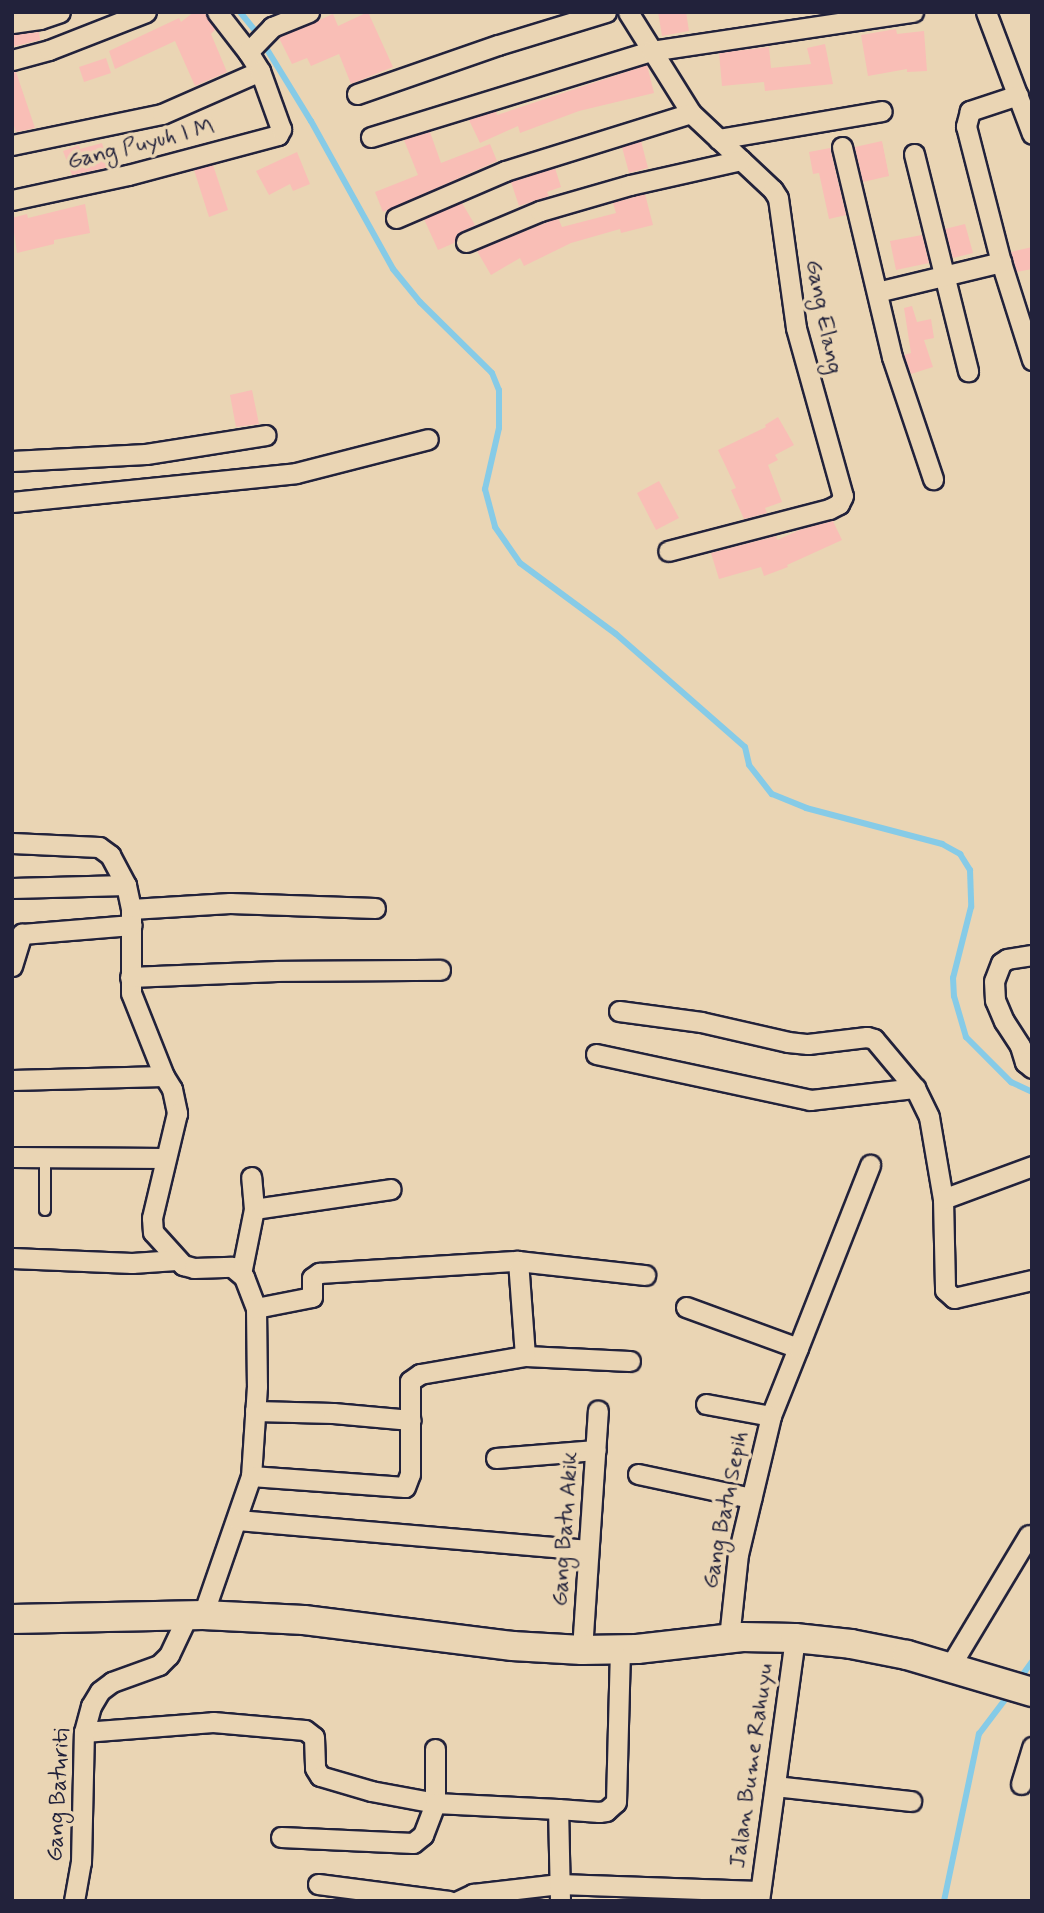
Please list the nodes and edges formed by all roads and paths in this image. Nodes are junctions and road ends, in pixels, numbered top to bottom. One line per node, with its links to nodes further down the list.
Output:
1 (60, 12): 9 (street)
2 (146, 12): 12 (street)
3 (217, 12): 10 (street)
4 (309, 12): 10 (street)
5 (606, 12): 14 (street)
6 (628, 12): 11 (street, Gang Elang)
7 (913, 12): 11 (street)
8 (986, 12): 15 (street)
9 (12, 23)
10 (253, 47): 13 (street)
11 (650, 51): 17 (street, Gang Elang); 19 (street)
12 (12, 60)
13 (260, 71): 21 (street); 25 (street, Gang Puyuh I M)
14 (357, 94)
15 (1018, 95): 18 (street); 28 (street)
16 (882, 111): 20 (street)
17 (691, 113): 20 (street, Gang Elang); 26 (street)
18 (1032, 134)
19 (371, 137)
20 (718, 139): 24 (street, Gang Elang)
21 (12, 145)
22 (842, 147): 30 (street)
23 (914, 154): 29 (street)
24 (741, 160): 27 (street); 38 (street, Gang Elang)
25 (12, 200)
26 (396, 219)
27 (466, 242)
28 (1000, 262): 29 (street); 31 (street)
29 (943, 277): 30 (street); 32 (street)
30 (877, 292): 36 (street)
31 (1032, 360)
32 (968, 371)
33 (266, 435): 35 (street)
34 (428, 439): 37 (street)
35 (12, 461)
36 (933, 479)
37 (12, 502)
38 (668, 551)
39 (12, 843): 40 (street)
40 (126, 885): 41 (street); 43 (street)
41 (12, 888)
42 (375, 908): 43 (street)
43 (132, 917): 45 (street); 47 (street)
44 (1032, 955): 50 (street)
45 (12, 966)
46 (440, 970): 47 (street)
47 (130, 977): 51 (street)
48 (619, 1011): 53 (street)
49 (596, 1054): 53 (street)
50 (1032, 1068)
51 (164, 1076): 52 (street); 56 (street)
52 (12, 1080)
53 (915, 1088): 61 (street)
54 (45, 1156): 55 (street); 56 (street); 63 (lane)
55 (12, 1157)
56 (165, 1158): 65 (street)
57 (870, 1165): 72 (street)
58 (1032, 1166): 61 (street)
59 (251, 1177): 62 (street)
60 (391, 1189): 62 (street)
61 (943, 1199): 69 (street)
62 (254, 1209): 67 (street)
63 (45, 1210)
64 (12, 1258): 65 (street)
65 (176, 1261): 67 (street)
66 (518, 1261): 68 (street); 71 (street); 73 (street)
67 (241, 1274): 71 (street)
68 (645, 1275)
69 (1032, 1280)
70 (686, 1307): 72 (street)
71 (256, 1308): 76 (street, Gang Baturiti)
72 (799, 1349): 78 (street)
73 (525, 1356): 74 (street); 79 (street)
74 (631, 1361)
75 (706, 1404): 78 (street, Gang Batu Sepih)
76 (255, 1411): 79 (street); 83 (street, Gang Baturiti)
77 (598, 1411): 80 (street, Gang Batu Akik)
78 (771, 1416): 84 (street, Gang Batu Sepih)
79 (411, 1420): 83 (street)
80 (596, 1450): 81 (street); 87 (street, Gang Batu Akik)
81 (496, 1458)
82 (638, 1474): 84 (street)
83 (251, 1476): 85 (street, Gang Baturiti)
84 (751, 1498): 90 (street, Gang Batu Sepih)
85 (237, 1520): 87 (street); 88 (street, Gang Baturiti)
86 (1029, 1535): 94 (street)
87 (588, 1550): 92 (street, Gang Batu Akik)
88 (195, 1616): 89 (street); 92 (street); 96 (street, Gang Baturiti)
89 (12, 1619)
90 (729, 1638): 91 (street); 93 (street)
91 (795, 1638): 94 (street); 100 (street, Jalan Bume Rahuyu)
92 (582, 1650): 93 (street)
93 (620, 1650): 103 (street)
94 (949, 1668): 95 (street)
95 (1032, 1692)
96 (85, 1732): 102 (street); 108 (street, Gang Baturiti)
97 (1032, 1747): 99 (street)
98 (435, 1749): 102 (street)
99 (1021, 1784)
100 (775, 1786): 101 (street); 107 (street, Jalan Bume Rahuyu)
101 (911, 1801)
102 (435, 1802): 103 (street); 104 (street)
103 (558, 1809): 106 (street)
104 (281, 1837)
105 (318, 1884): 109 (street)
106 (560, 1892): 107 (street); 110 (street)
107 (759, 1896)
108 (74, 1901)
109 (449, 1901)
110 (458, 1901)

